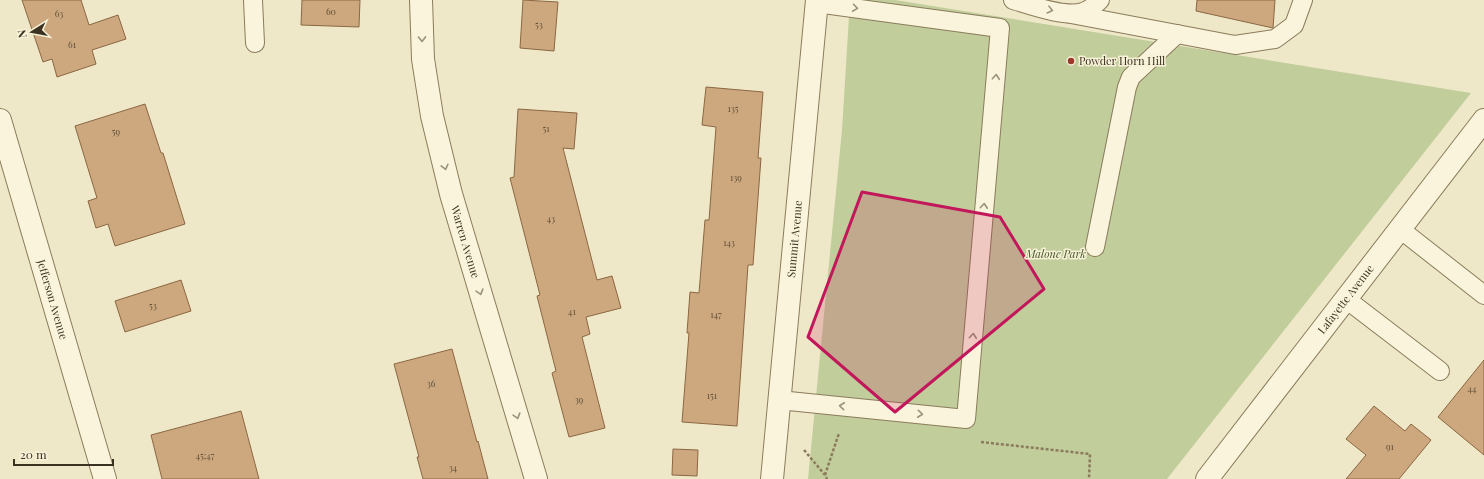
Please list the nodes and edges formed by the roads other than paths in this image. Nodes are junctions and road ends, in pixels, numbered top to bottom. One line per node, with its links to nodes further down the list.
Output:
1 (253, 0): 9 (lane)
2 (421, 0): 19 (street, Warren Avenue, one-way to 19)
3 (1013, 0): 7 (lane, one-way to 7)
4 (1100, 0): 7 (lane)
5 (1303, 0): 8 (lane)
6 (816, 1): 17 (street, Summit Avenue); 17 (lane, one-way to 17)
7 (1071, 14): 8 (lane)
8 (1177, 34): 13 (lane)
9 (255, 43)
10 (0, 120): 18 (street, Jefferson Avenue)
11 (1484, 120): 12 (street, Lafayette Avenue)
12 (1400, 229): 14 (lane); 15 (street, Lafayette Avenue)
13 (1096, 247)
14 (1484, 295)
15 (1346, 299): 16 (lane); 21 (street, Lafayette Avenue)
16 (1440, 371)
17 (779, 400): 20 (street, Summit Avenue)
18 (105, 479)
19 (536, 479)
20 (772, 479)
21 (1207, 479)

